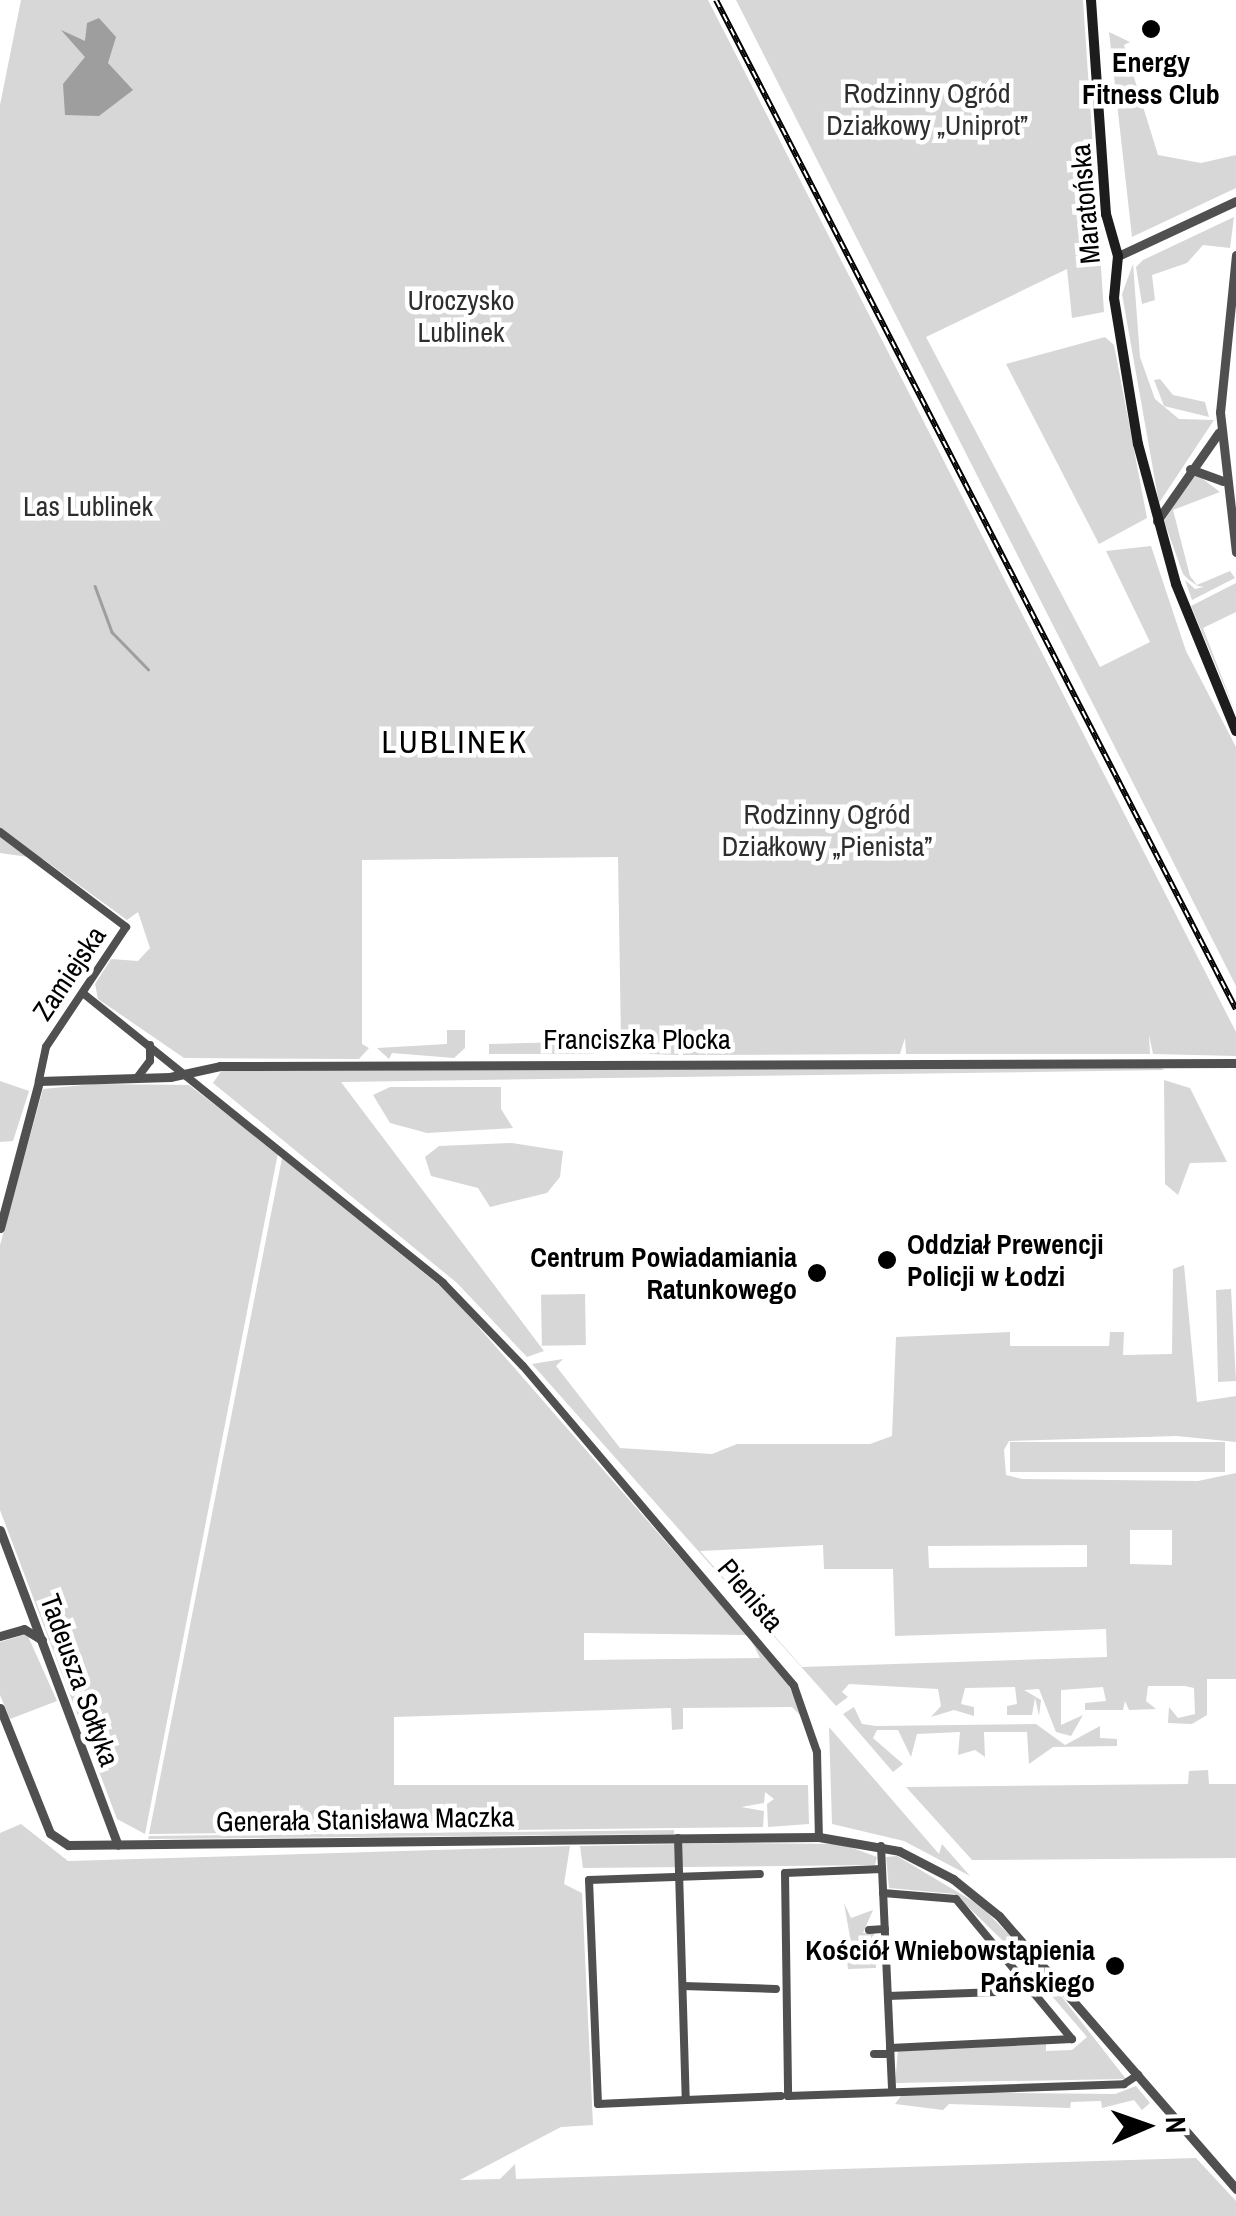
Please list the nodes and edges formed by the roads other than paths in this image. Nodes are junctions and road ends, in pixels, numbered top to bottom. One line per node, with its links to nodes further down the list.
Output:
1 (1091, 0): 4 (main road, Maratońska)
2 (1236, 201): 4 (street)
3 (1236, 254): 5 (street)
4 (1118, 256): 8 (main road, Maratońska)
5 (1221, 430): 6 (street); 7 (street)
6 (1190, 469): 7 (street); 8 (street)
7 (1224, 480): 9 (street)
8 (1156, 521): 10 (main road, Maratońska)
9 (1236, 552)
10 (1236, 731)
11 (0, 832): 12 (street, Zamiejska)
12 (84, 994): 13 (street, Pienista); 17 (street, Zamiejska)
13 (150, 1044): 15 (street, Pienista); 16 (street)
14 (1236, 1063): 15 (street, Franciszka Plocka)
15 (187, 1074): 16 (street, Franciszka Plocka); 25 (street, Pienista)
16 (138, 1078): 17 (street, Franciszka Plocka)
17 (39, 1081): 18 (street)
18 (0, 1228)
19 (0, 1530): 20 (street, Tadeusza Sołtyka)
20 (30, 1604): 21 (street); 23 (street, Tadeusza Sołtyka)
21 (24, 1628): 22 (street); 23 (street)
22 (0, 1636)
23 (44, 1644): 27 (street, Tadeusza Sołtyka)
24 (0, 1708): 27 (street, Generała Stanisława Maczka)
25 (819, 1837): 26 (street, Generała Stanisława Maczka); 28 (street)
26 (678, 1838): 27 (street, Generała Stanisława Maczka); 31 (street)
27 (118, 1845)
28 (881, 1846): 29 (street); 35 (street)
29 (882, 1869): 32 (street); 47 (street)
30 (760, 1874): 31 (street)
31 (679, 1877): 38 (street); 49 (street)
32 (884, 1893): 33 (street); 37 (street)
33 (885, 1929): 34 (street); 41 (street)
34 (869, 1930)
35 (1046, 1970): 37 (street); 46 (street)
36 (917, 1982): 40 (street)
37 (1031, 1984): 40 (street); 42 (street)
38 (683, 1986): 39 (street); 49 (street)
39 (776, 1989)
40 (918, 1995): 41 (street)
41 (888, 1996): 44 (street)
42 (1072, 2039): 43 (street); 44 (street)
43 (1064, 2046)
44 (890, 2051): 45 (street); 47 (street)
45 (874, 2054)
46 (1138, 2075): 47 (street); 50 (street)
47 (892, 2088)
48 (780, 2096): 49 (street)
49 (686, 2100)
50 (1236, 2189)

